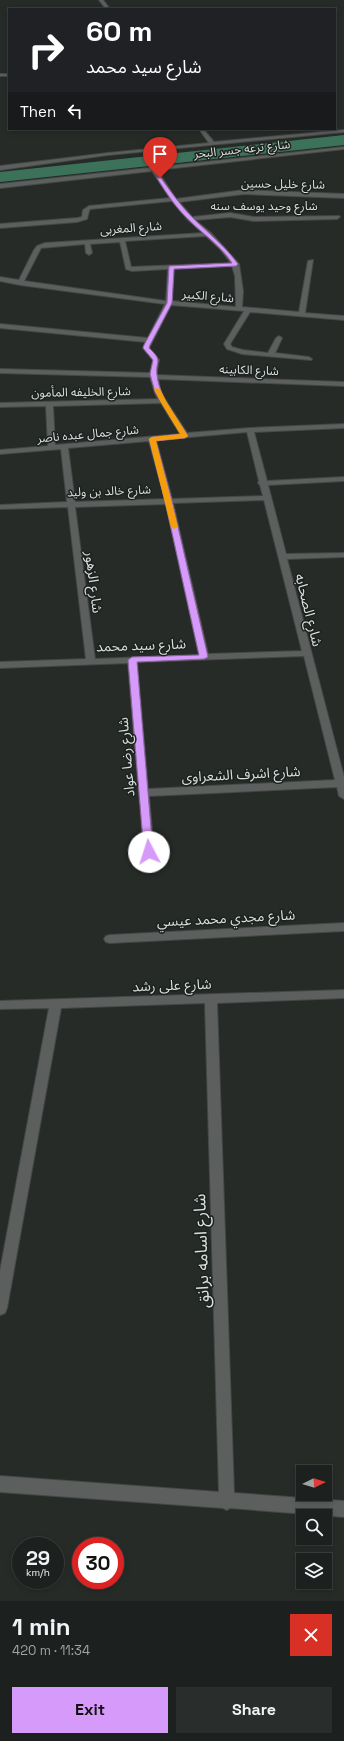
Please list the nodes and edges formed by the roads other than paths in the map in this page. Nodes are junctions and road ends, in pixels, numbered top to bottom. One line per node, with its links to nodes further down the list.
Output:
1 (101, 0): 2 (street)
2 (107, 8)
3 (202, 130): 5 (street)
4 (344, 131): 5 (street, شارع ترعه جسر البحر)
5 (212, 143): 7 (street, شارع ترعه جسر البحر)
6 (344, 148): 8 (street, شارع ترعه جسر البحر)
7 (0, 168)
8 (153, 168): 9 (street, شارع ترعه جسر البحر); 11 (street)
9 (0, 186)
10 (344, 196): 11 (street, شارع خليل حسين)
11 (173, 200): 13 (street, شارع خليل حسين); 15 (street)
12 (85, 202): 13 (street)
13 (89, 208): 16 (street)
14 (337, 217): 15 (street, شارع وحيد يوسف سنه)
15 (190, 219): 17 (street)
16 (0, 226)
17 (209, 234): 18 (street, شارع المغربى); 22 (street)
18 (122, 240): 19 (street, شارع المغربى); 23 (street)
19 (87, 242): 20 (street); 25 (street, شارع المغربى)
20 (89, 253)
21 (312, 261): 29 (street)
22 (236, 264): 23 (street); 27 (street)
23 (171, 267): 26 (street)
24 (0, 279): 25 (street, شارع الكبير)
25 (20, 282): 26 (street, شارع الكبير)
26 (170, 303): 27 (street, شارع الكبير); 33 (street)
27 (239, 310): 28 (street, شارع الكبير)
28 (247, 311): 29 (street, شارع الكبير); 34 (street)
29 (302, 315): 30 (street, شارع الكبير)
30 (344, 318)
31 (0, 326): 33 (street)
32 (279, 338): 34 (street)
33 (149, 340): 37 (street)
34 (271, 354): 35 (street)
35 (310, 359)
36 (0, 371): 37 (street, شارع الكابينه)
37 (154, 376): 38 (street, شارع الكابينه); 39 (street)
38 (344, 384)
39 (163, 401): 40 (street, شارع الخليفه المأمون); 44 (street)
40 (49, 404): 41 (street, شارع الخليفه المأمون); 47 (street)
41 (0, 405)
42 (344, 426): 43 (street, شارع جمال عبده ناصر)
43 (250, 430): 44 (street, شارع جمال عبده ناصر); 50 (street, شارع الصحابه)
44 (185, 436): 45 (street, شارع جمال عبده ناصر)
45 (152, 439): 46 (street, شارع جمال عبده ناصر); 52 (street)
46 (64, 447): 47 (street, شارع جمال عبده ناصر); 53 (street, شارع الزهور)
47 (52, 448): 48 (street, شارع جمال عبده ناصر)
48 (0, 452)
49 (344, 479): 50 (street)
50 (262, 483): 51 (street, شارع الصحابه)
51 (267, 498): 52 (street, شارع خالد بن وليد); 56 (street, شارع الصحابه)
52 (169, 501): 53 (street, شارع خالد بن وليد); 58 (street)
53 (71, 505): 54 (street, شارع خالد بن وليد); 60 (street, شارع الزهور)
54 (0, 507)
55 (344, 555): 56 (street)
56 (282, 557): 57 (street, شارع الصحابه)
57 (306, 653): 58 (street, شارع سيد محمد); 62 (street, شارع الصحابه)
58 (204, 657): 59 (street, شارع سيد محمد)
59 (132, 660): 60 (street, شارع سيد محمد); 63 (street, شارع رضا عواد)
60 (91, 662): 61 (street, شارع سيد محمد)
61 (0, 665)
62 (342, 783): 63 (street, شارع اشرف الشعراوى); 64 (street, شارع الصحابه)
63 (144, 793): 65 (street, شارع رضا عواد)
64 (344, 796)
65 (149, 852)
66 (344, 927): 67 (street, شارع مجدي محمد عيسي)
67 (110, 939)
68 (344, 994): 69 (street, شارع على رشد)
69 (211, 999): 70 (street, شارع على رشد); 74 (street, شارع اسامه برانق)
70 (56, 1004): 71 (street, شارع على رشد); 72 (street)
71 (0, 1005)
72 (0, 1308)
73 (0, 1484): 74 (street)
74 (227, 1502): 75 (street)
75 (344, 1509)

